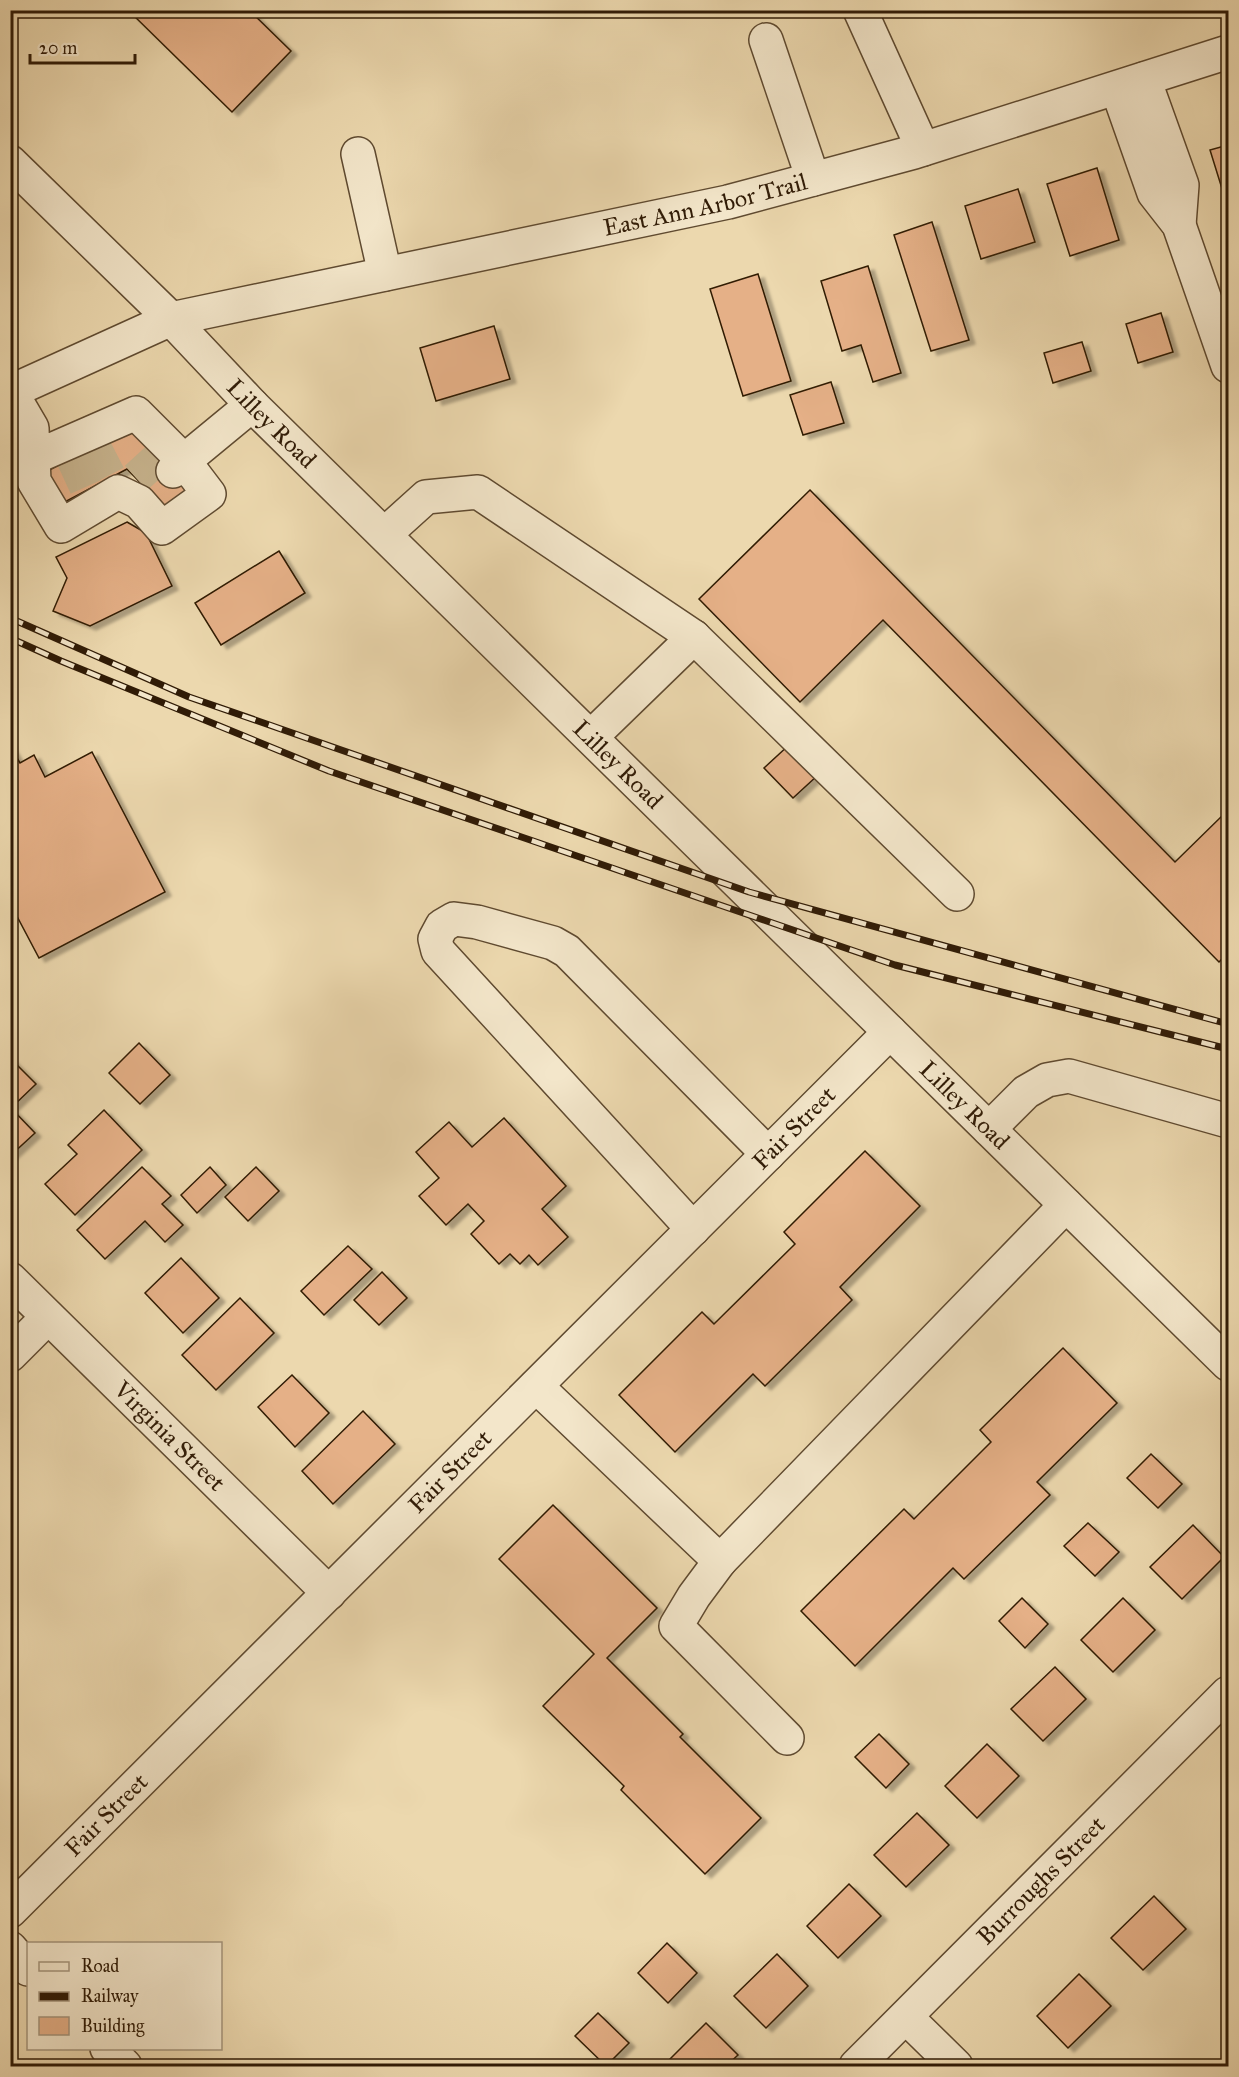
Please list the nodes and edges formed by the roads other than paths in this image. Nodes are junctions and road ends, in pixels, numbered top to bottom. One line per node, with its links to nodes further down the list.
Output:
1 (860, 10): 5 (street)
2 (766, 40): 8 (street)
3 (1228, 52): 4 (street, East Ann Arbor Trail)
4 (1131, 83): 5 (street, East Ann Arbor Trail); 11 (street)
5 (923, 149): 8 (street, East Ann Arbor Trail)
6 (357, 154): 9 (street)
7 (10, 162): 10 (street, Lilley Road)
8 (813, 179): 9 (street, East Ann Arbor Trail)
9 (385, 274): 10 (street, East Ann Arbor Trail)
10 (171, 319): 12 (street, East Ann Arbor Trail); 13 (street, Lilley Road)
11 (1228, 366)
12 (11, 392): 14 (street)
13 (252, 405): 15 (street); 16 (street, Lilley Road)
14 (33, 458): 15 (street); 15 (street)
15 (138, 479)
16 (385, 534): 17 (street); 18 (street, Lilley Road)
17 (694, 637): 18 (street); 19 (street)
18 (591, 737): 20 (street, Lilley Road)
19 (957, 894)
20 (890, 1032): 22 (street, Lilley Road); 23 (street, Fair Street)
21 (1228, 1121): 22 (street)
22 (989, 1129): 24 (street, Lilley Road)
23 (768, 1154): 25 (street, Fair Street); 25 (street)
24 (1066, 1205): 29 (street, Lilley Road); 31 (street)
25 (693, 1229): 30 (street, Fair Street)
26 (10, 1279): 27 (street, Virginia Street)
27 (48, 1317): 28 (street); 32 (street, Virginia Street)
28 (10, 1355)
29 (1227, 1360)
30 (536, 1386): 31 (street); 32 (street, Fair Street)
31 (720, 1561): 34 (street)
32 (329, 1593): 35 (street, Fair Street)
33 (1228, 1694): 38 (street, Burroughs Street)
34 (788, 1738)
35 (10, 1911)
36 (10, 1948): 37 (street)
37 (27, 1968)
38 (906, 2017): 41 (street, Burroughs Street); 42 (street)
39 (108, 2050): 40 (street)
40 (125, 2067)
41 (856, 2067)
42 (956, 2067)

